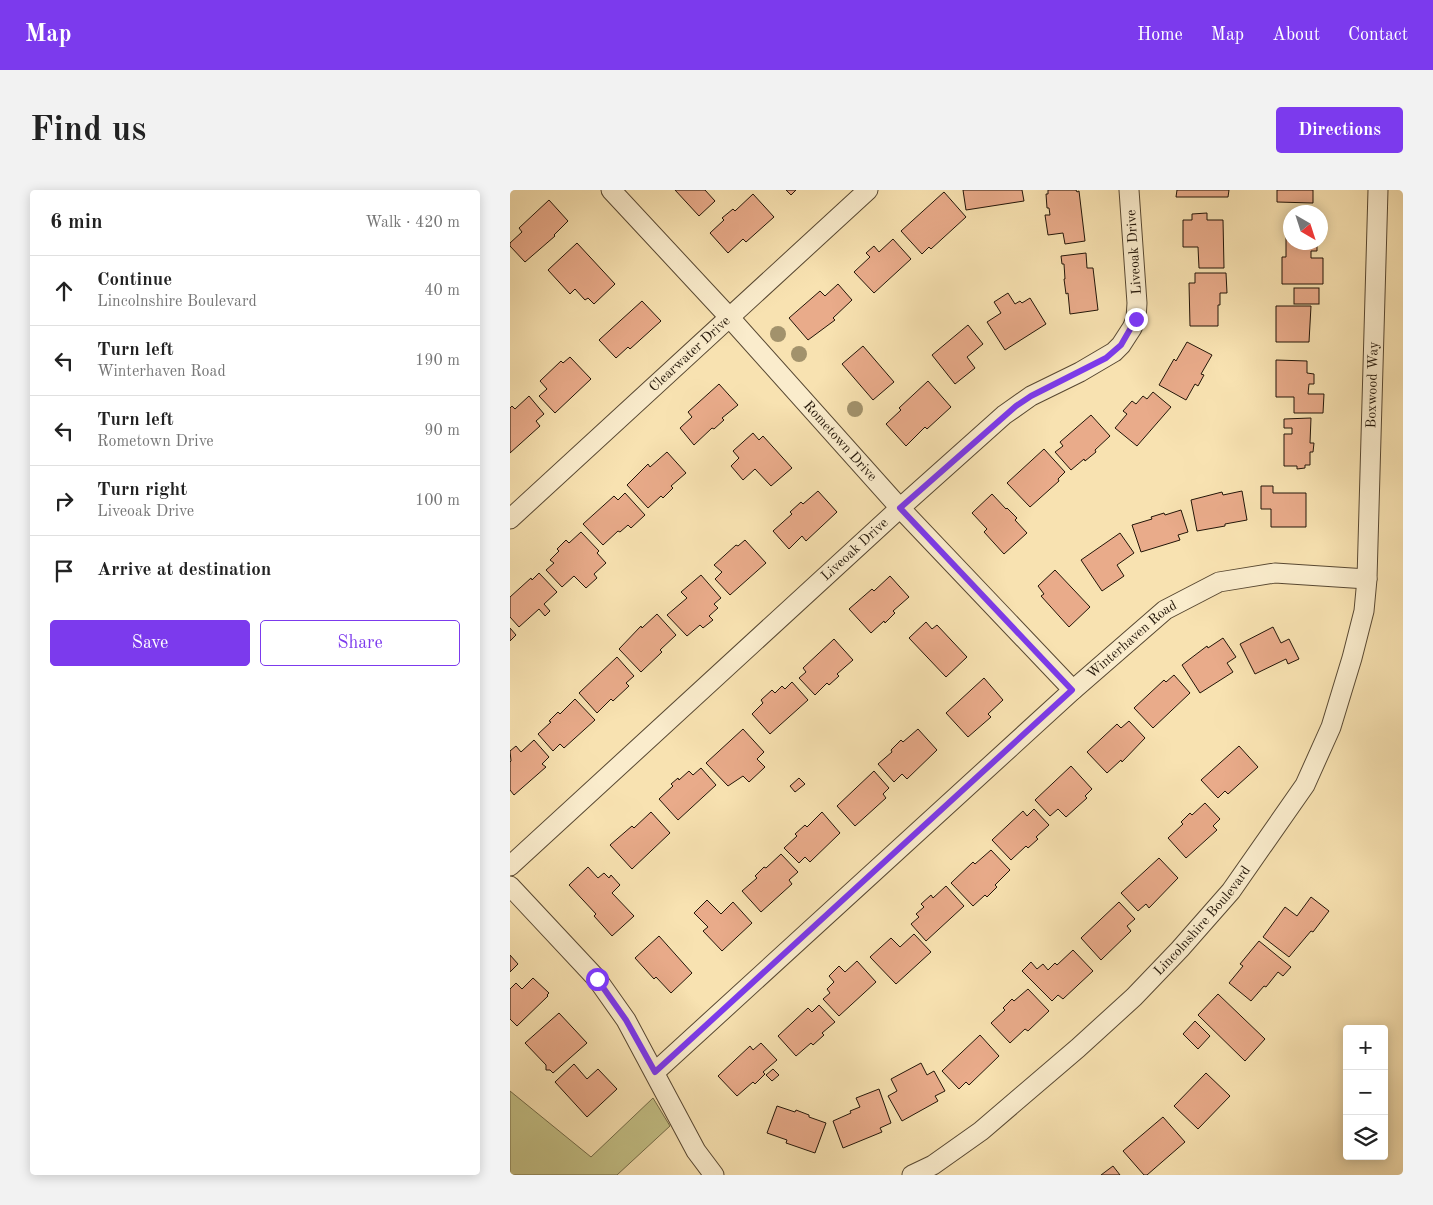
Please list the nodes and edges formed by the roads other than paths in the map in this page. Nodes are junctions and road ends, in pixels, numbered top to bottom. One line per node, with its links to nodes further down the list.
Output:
1 (611, 190): 5 (street, Rometown Drive)
2 (868, 190): 5 (street, Clearwater Drive)
3 (1130, 190): 6 (street, Liveoak Drive)
4 (1378, 190): 8 (street, Boxwood Way)
5 (730, 318): 6 (street, Rometown Drive); 7 (street, Clearwater Drive)
6 (900, 508): 9 (street, Rometown Drive); 10 (street, Liveoak Drive)
7 (510, 519)
8 (1367, 579): 9 (street, Winterhaven Road); 14 (street, Lincolnshire Boulevard)
9 (1072, 690): 12 (street, Winterhaven Road)
10 (510, 866)
11 (510, 886): 12 (street)
12 (655, 1072): 13 (street)
13 (714, 1175)
14 (912, 1175)

